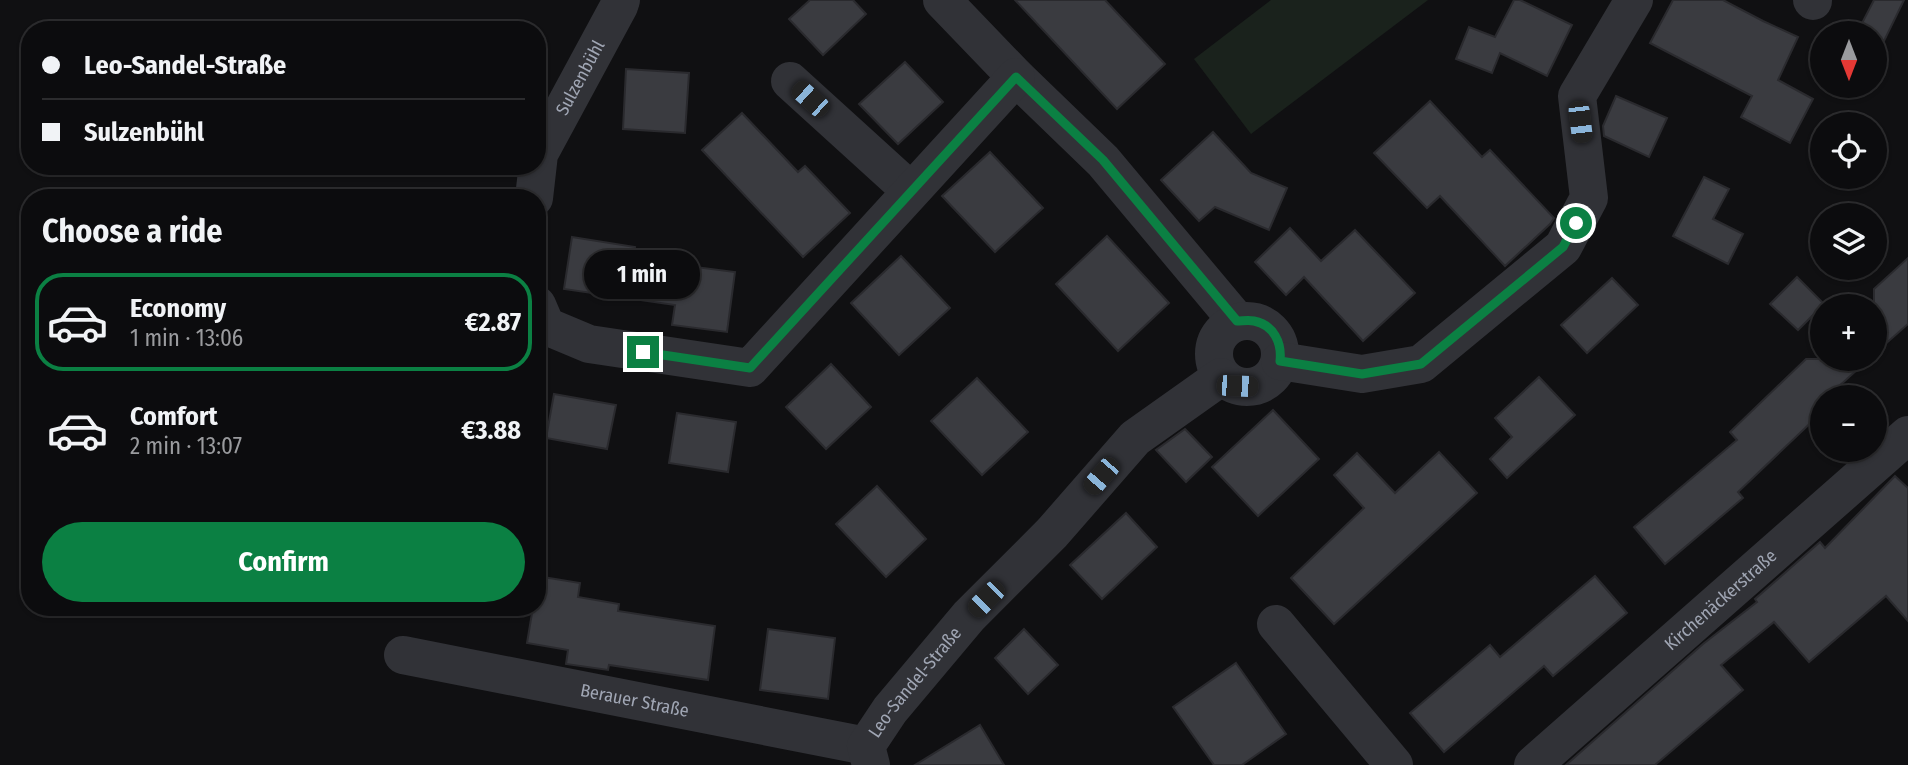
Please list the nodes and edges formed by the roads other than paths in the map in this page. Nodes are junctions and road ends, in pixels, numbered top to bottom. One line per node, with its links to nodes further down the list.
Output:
1 (621, 0): 6 (street, Sulzenbühl)
2 (942, 0): 4 (street)
3 (1634, 0): 10 (street)
4 (1016, 77): 7 (street); 8 (street)
5 (790, 81): 7 (street)
6 (546, 141)
7 (911, 191): 9 (street)
8 (1237, 321): 10 (street); 11 (street)
9 (546, 326)
10 (1280, 361): 11 (street)
11 (1222, 377): 15 (street, Leo-Sandel-Straße)
12 (1908, 435): 17 (street, Kirchenäckerstraße)
13 (1276, 624): 16 (street)
14 (404, 655): 15 (street, Berauer Straße)
15 (868, 755)
16 (1394, 765)
17 (1533, 765)

